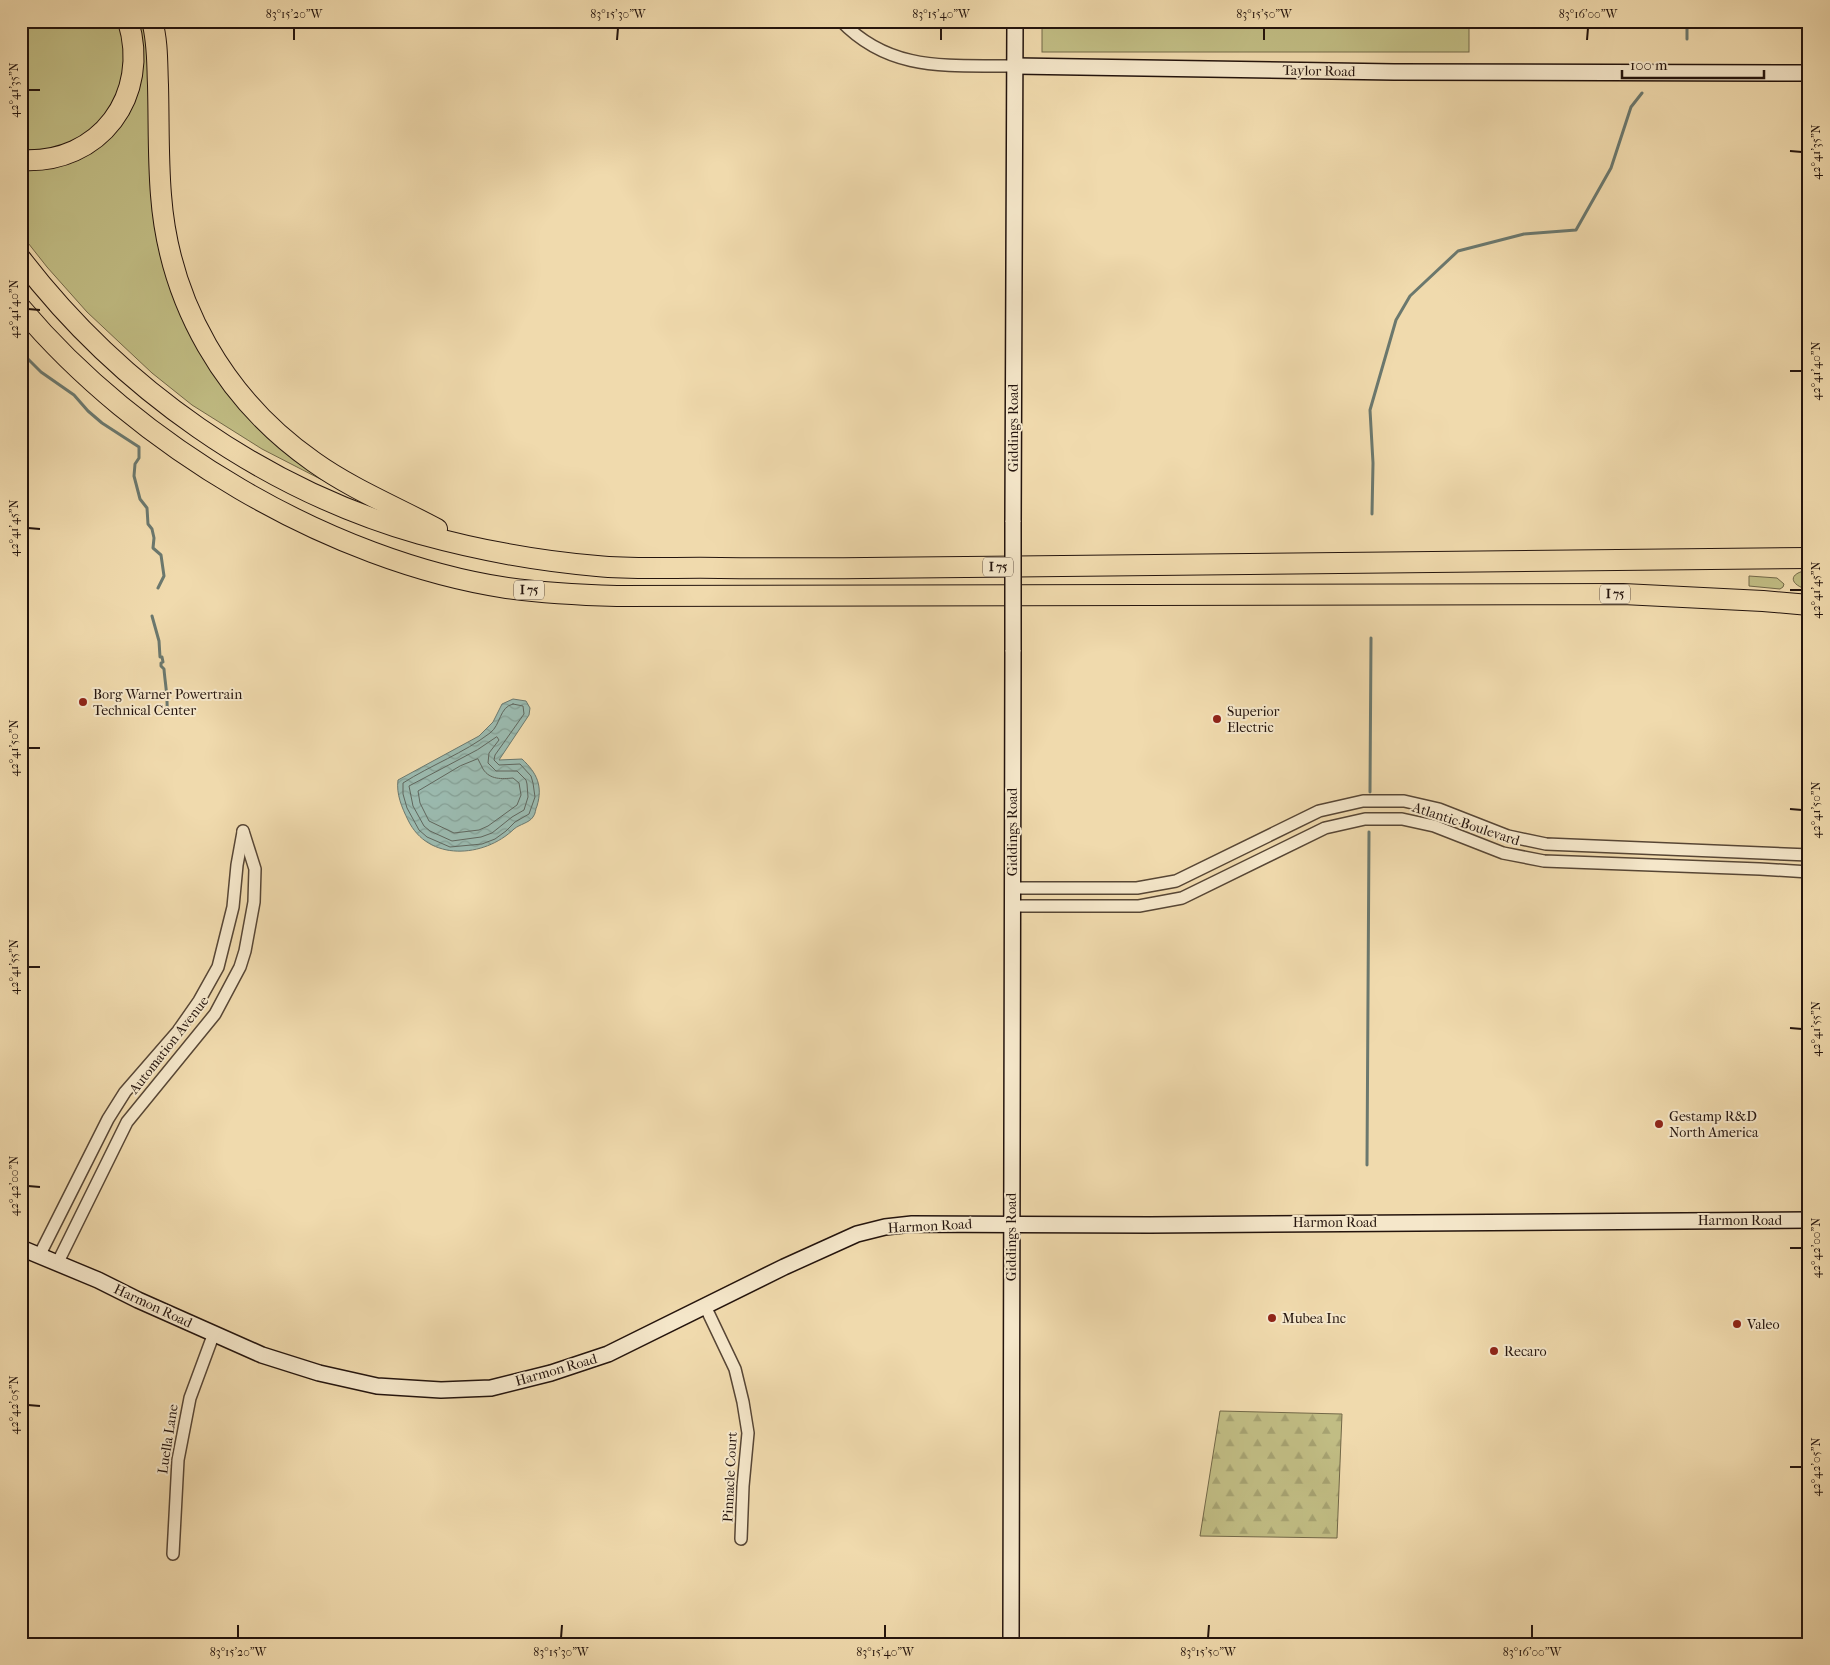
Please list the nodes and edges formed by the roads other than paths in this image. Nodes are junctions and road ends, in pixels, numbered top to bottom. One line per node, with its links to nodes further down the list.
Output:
1 (128, 21): 7 (highway)
2 (152, 21): 10 (highway)
3 (842, 21): 5 (street, Taylor Road)
4 (1015, 21): 5 (street, Giddings Road)
5 (1015, 66): 6 (street, Taylor Road); 15 (street, Giddings Road, bridge)
6 (1809, 73)
7 (21, 160)
8 (21, 259): 10 (highway, I 75)
9 (21, 308): 12 (highway, I 75)
10 (467, 546): 11 (highway, I 75)
11 (1809, 558)
12 (1809, 605)
13 (1809, 855): 15 (street, Atlantic Boulevard)
14 (1809, 872): 16 (street, Atlantic Boulevard)
15 (1012, 888): 16 (street, Giddings Road)
16 (1012, 906): 18 (street, Giddings Road)
17 (1809, 1220): 18 (street, Harmon Road)
18 (1011, 1224): 22 (street, Harmon Road); 26 (street, Giddings Road)
19 (21, 1248): 20 (street, Harmon Road)
20 (39, 1256): 21 (street, Harmon Road); 21 (street, Automation Avenue)
21 (56, 1264): 23 (street, Harmon Road)
22 (705, 1306): 23 (street, Harmon Road); 24 (street, Pinnacle Court)
23 (214, 1333): 25 (street, Luella Lane)
24 (741, 1539)
25 (173, 1554)
26 (1011, 1644)

